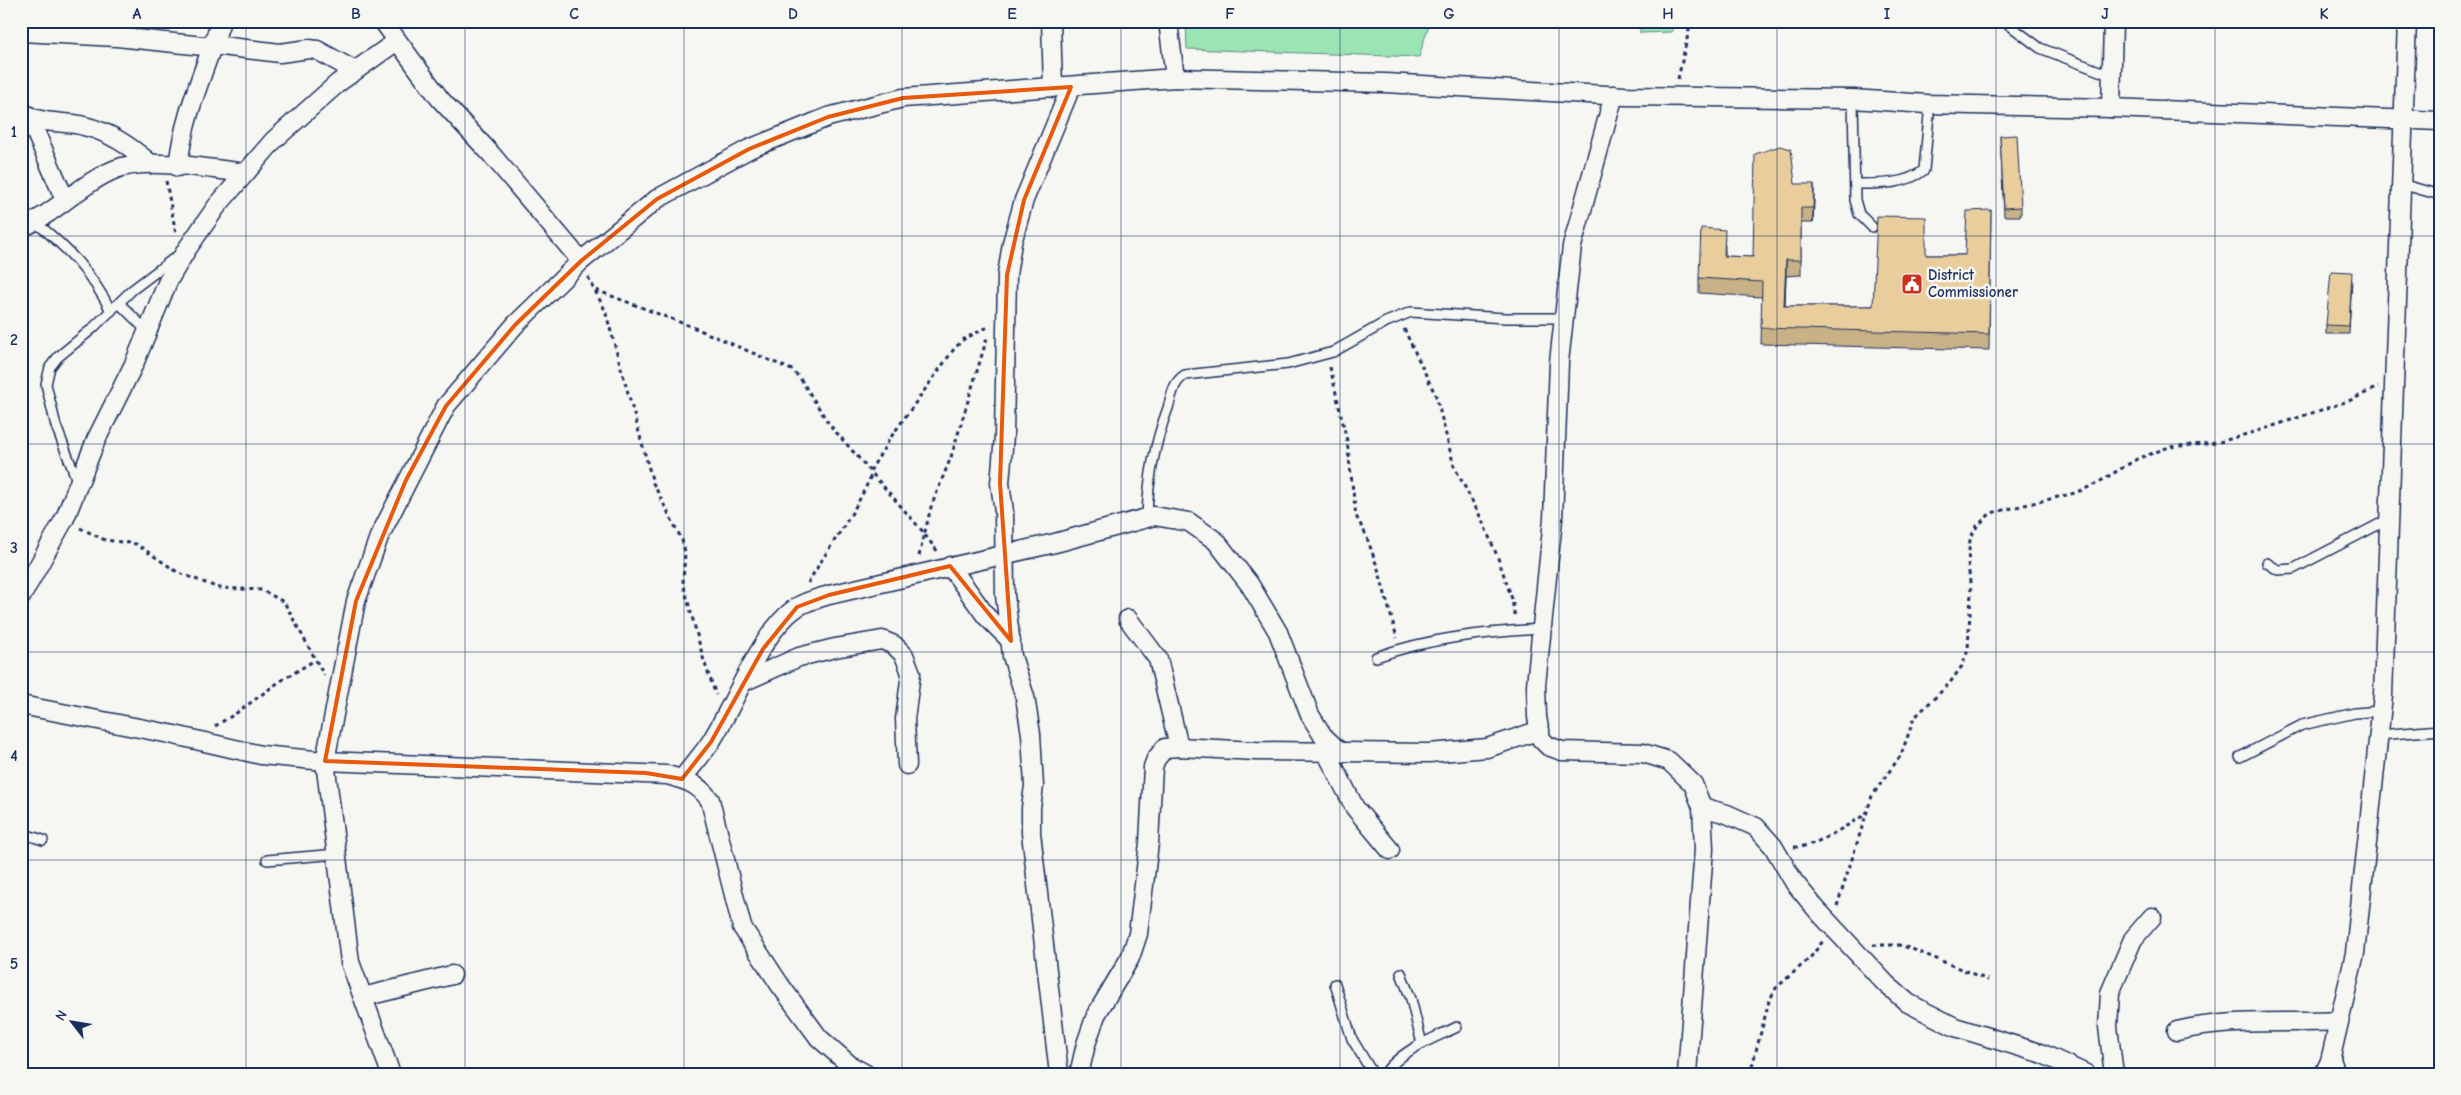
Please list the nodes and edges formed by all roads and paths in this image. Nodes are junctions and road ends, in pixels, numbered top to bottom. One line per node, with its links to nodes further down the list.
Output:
1 (221, 21): 11 (street)
2 (1051, 21): 15 (street)
3 (1168, 21): 14 (street)
4 (1691, 21): 17 (path)
5 (2004, 21): 13 (lane)
6 (2113, 21): 13 (street)
7 (2407, 21): 22 (street)
8 (385, 22): 10 (street)
9 (21, 32): 11 (street)
10 (397, 41): 12 (street); 33 (street)
11 (213, 46): 12 (street); 24 (street)
12 (355, 71): 25 (street)
13 (2112, 76): 20 (street)
14 (1176, 78): 15 (street); 16 (street)
15 (1062, 88): 33 (street); 48 (street)
16 (1614, 95): 17 (street); 38 (street)
17 (1674, 96): 18 (street)
18 (1853, 99): 19 (street); 26 (lane)
19 (1927, 104): 20 (street); 26 (lane)
20 (2111, 108): 22 (street)
21 (25, 114): 24 (street); 29 (street)
22 (2403, 121): 23 (street); 27 (street)
23 (2440, 122)
24 (164, 166): 25 (street); 29 (street); 32 (path)
25 (245, 173): 32 (street)
26 (1855, 184): 31 (lane)
27 (2401, 184): 28 (lane); 41 (street)
28 (2440, 195)
29 (66, 200): 30 (street)
30 (28, 225): 36 (lane)
31 (1872, 227)
32 (184, 251): 35 (lane); 39 (street)
33 (579, 263): 34 (path); 62 (street)
34 (596, 290): 42 (path); 65 (path)
35 (119, 303): 36 (lane); 39 (lane)
36 (111, 311): 43 (lane)
37 (1399, 317): 38 (lane); 40 (lane); 56 (path)
38 (1564, 318): 55 (street)
39 (148, 332): 43 (street)
40 (1327, 353): 45 (lane); 58 (path)
41 (2394, 379): 46 (street); 77 (path)
42 (871, 472): 47 (path); 47 (path); 53 (path)
43 (78, 484): 44 (street)
44 (65, 518): 52 (street); 60 (path)
45 (1147, 518): 48 (street); 71 (street)
46 (2389, 519): 49 (lane); 64 (street)
47 (925, 534): 51 (path)
48 (1004, 554): 50 (street); 57 (street)
49 (2267, 563)
50 (950, 566): 51 (street); 57 (street)
51 (913, 575): 53 (street)
52 (21, 596)
53 (797, 607): 61 (street)
54 (1128, 619): 70 (street)
55 (1541, 629): 56 (lane); 66 (street)
56 (1517, 630): 58 (lane)
57 (1010, 641): 99 (street)
58 (1400, 649): 59 (lane)
59 (1376, 657)
60 (316, 660): 62 (path); 69 (path)
61 (743, 682): 65 (street); 74 (street)
62 (336, 696): 73 (street)
63 (21, 705): 69 (street)
64 (2381, 711): 68 (street); 72 (lane)
65 (724, 717): 75 (street)
66 (1540, 730): 71 (street); 76 (street)
67 (2440, 730): 68 (lane)
68 (2379, 735): 92 (street)
69 (201, 741): 73 (street)
70 (1179, 747): 71 (street); 100 (street)
71 (1333, 752): 81 (street)
72 (2240, 757)
73 (325, 761): 75 (street); 82 (street)
74 (907, 765)
75 (682, 779): 98 (street)
76 (1702, 807): 79 (street); 103 (street)
77 (1866, 814): 79 (path); 85 (path)
78 (21, 833): 80 (lane)
79 (1764, 835): 85 (street)
80 (43, 840)
81 (1390, 850)
82 (337, 854): 83 (lane); 91 (street)
83 (266, 860)
84 (2152, 917): 106 (street)
85 (1831, 925): 86 (street); 104 (path)
86 (1847, 944): 89 (path); 105 (street)
87 (1401, 973): 95 (lane)
88 (452, 975): 91 (street)
89 (1988, 980)
90 (1335, 984): 101 (lane)
91 (363, 997): 97 (street)
92 (2339, 1021): 94 (street); 96 (street)
93 (1457, 1027): 95 (lane)
94 (2177, 1031)
95 (1422, 1044): 102 (lane)
96 (2333, 1049): 107 (street); 108 (lane)
97 (391, 1074)
98 (866, 1074)
99 (1059, 1074)
100 (1079, 1074)
101 (1373, 1074)
102 (1384, 1074)
103 (1687, 1074)
104 (1750, 1074)
105 (2086, 1074)
106 (2114, 1074)
107 (2324, 1074)
108 (2340, 1074)

